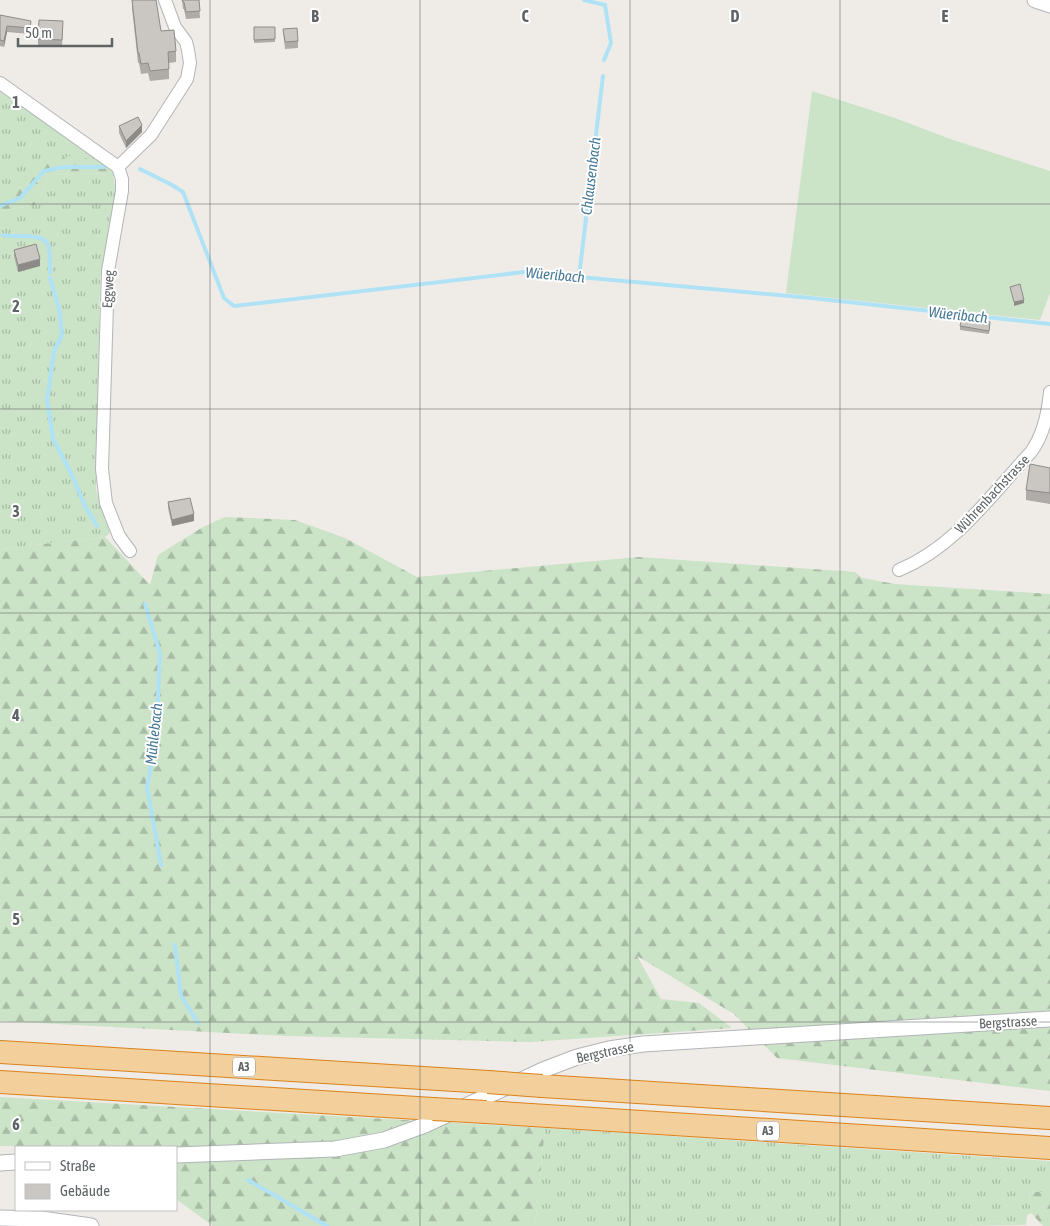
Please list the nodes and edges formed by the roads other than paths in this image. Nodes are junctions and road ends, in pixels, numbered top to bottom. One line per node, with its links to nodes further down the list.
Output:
1 (166, 0): 5 (street)
2 (1035, 0): 3 (street)
3 (1050, 5)
4 (0, 83): 5 (street)
5 (118, 167): 7 (street, Eggweg)
6 (1050, 392): 8 (street, Wührenbachstrasse)
7 (130, 551)
8 (900, 570)
9 (1050, 1019): 14 (street, Bergstrasse)
10 (0, 1052): 12 (highway, A3, bridge)
11 (0, 1082): 13 (highway, A3, bridge)
12 (1050, 1118)
13 (1050, 1148)
14 (178, 1155)
15 (0, 1162): 16 (street)
16 (15, 1162)
17 (0, 1218): 18 (street)
18 (91, 1226)

